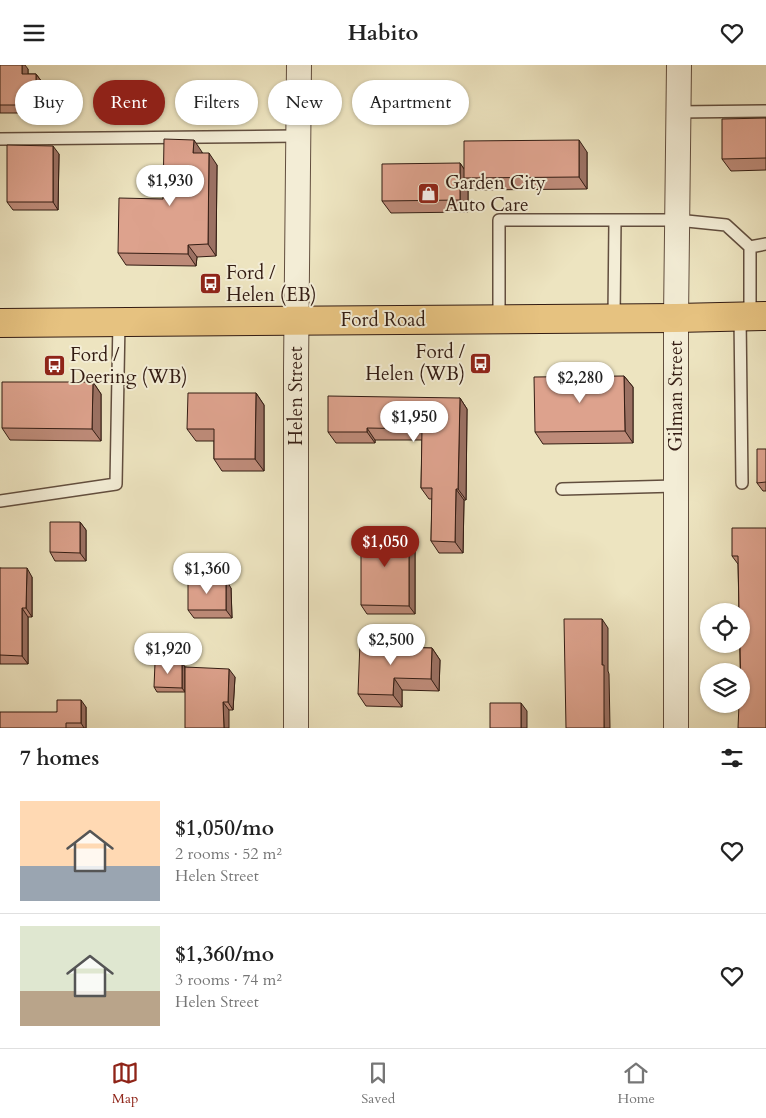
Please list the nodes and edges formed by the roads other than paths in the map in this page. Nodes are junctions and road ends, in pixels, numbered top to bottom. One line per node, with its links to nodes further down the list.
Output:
1 (299, 65): 5 (street, Helen Street)
2 (679, 65): 4 (street, Gilman Street)
3 (766, 111): 4 (lane)
4 (678, 112): 7 (street, Gilman Street)
5 (298, 137): 6 (lane); 15 (street, Helen Street)
6 (0, 139)
7 (677, 219): 8 (lane); 10 (lane); 12 (street, Gilman Street)
8 (615, 220): 13 (lane); 14 (lane)
9 (766, 244): 10 (lane)
10 (750, 247): 11 (lane)
11 (752, 316): 12 (main road, Ford Road); 18 (lane)
12 (676, 318): 14 (main road, Ford Road); 19 (street, Gilman Street)
13 (499, 319): 14 (main road, Ford Road); 15 (main road, Ford Road)
14 (614, 319)
15 (296, 320): 16 (main road, Ford Road); 22 (street, Helen Street)
16 (119, 321): 17 (main road, Ford Road); 21 (lane)
17 (0, 323)
18 (742, 483)
19 (676, 486): 20 (lane); 23 (street, Gilman Street)
20 (562, 489)
21 (0, 501)
22 (296, 728)
23 (676, 728)

